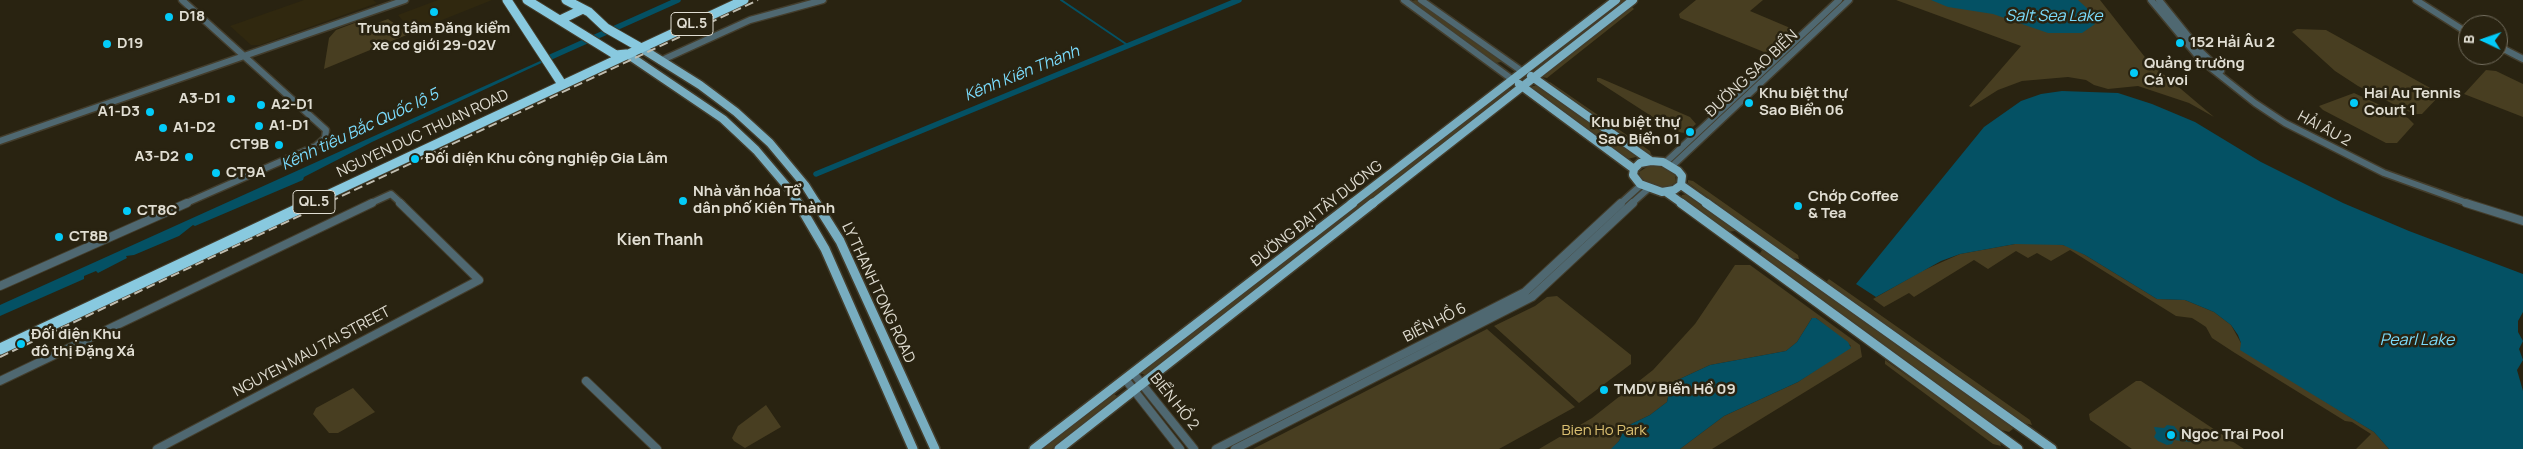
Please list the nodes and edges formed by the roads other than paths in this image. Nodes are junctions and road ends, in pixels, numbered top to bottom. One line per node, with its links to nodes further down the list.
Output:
1 (182, 0): 28 (street)
2 (405, 0): 28 (street)
3 (507, 0): 35 (highway)
4 (527, 0): 20 (highway)
5 (566, 0): 19 (highway)
6 (732, 0): 23 (highway, QL.5)
7 (744, 0): 23 (highway, QL.5)
8 (824, 0): 30 (street)
9 (1404, 0): 34 (street)
10 (1421, 0): 32 (street)
11 (1616, 0): 32 (main road, ĐƯỜNG ĐẠI TÂY DƯƠNG)
12 (1633, 0): 33 (main road, ĐƯỜNG ĐẠI TÂY DƯƠNG)
13 (1839, 0): 41 (street, ĐƯỜNG SAO BIỂN)
14 (1849, 0): 41 (street, ĐƯỜNG SAO BIỂN)
15 (2151, 0): 47 (street, HẢI ÂU 2)
16 (2159, 0): 46 (street, HẢI ÂU 2)
17 (2416, 0): 22 (street)
18 (2424, 0): 21 (street)
19 (584, 9): 20 (highway); 23 (highway)
20 (560, 20): 25 (highway)
21 (2458, 22)
22 (2458, 27)
23 (638, 46): 25 (highway, NGUYEN DUC THUAN ROAD / QL.5); 26 (highway, NGUYEN DUC THUAN ROAD / QL.5); 30 (main road, LY THANH TONG ROAD)
24 (2508, 51): 29 (street)
25 (616, 54): 26 (highway); 35 (highway, NGUYEN DUC THUAN ROAD / QL.5)
26 (627, 54): 38 (main road, LY THANH TONG ROAD); 52 (highway, NGUYEN DUC THUAN ROAD / QL.5)
27 (2508, 55): 31 (street)
28 (244, 56): 39 (street); 50 (street)
29 (2523, 59)
30 (660, 60): 37 (main road, LY THANH TONG ROAD)
31 (2523, 63)
32 (1523, 72): 33 (main road); 34 (main road, ĐƯỜNG ĐẠI TÂY DƯƠNG)
33 (1534, 78): 36 (main road, ĐƯỜNG ĐẠI TÂY DƯƠNG); 40 (main road)
34 (1513, 80): 36 (main road); 53 (main road, ĐƯỜNG ĐẠI TÂY DƯƠNG)
35 (560, 81): 51 (highway, NGUYEN DUC THUAN ROAD / QL.5)
36 (1522, 87): 42 (main road); 57 (main road, ĐƯỜNG ĐẠI TÂY DƯƠNG)
37 (707, 90): 38 (main road); 48 (main road, LY THANH TONG ROAD)
38 (693, 96): 49 (main road, LY THANH TONG ROAD)
39 (0, 141)
40 (1651, 161): 41 (main road); 42 (main road)
41 (1669, 165): 43 (main road)
42 (1634, 169): 44 (main road)
43 (1681, 184): 45 (main road); 70 (main road)
44 (1645, 187): 45 (main road); 67 (street, BIỂN HỒ 6); 68 (street, BIỂN HỒ 6)
45 (1666, 192): 69 (main road)
46 (2523, 217)
47 (2523, 221)
48 (843, 248): 49 (main road); 62 (main road, LY THANH TONG ROAD)
49 (828, 254): 61 (main road, LY THANH TONG ROAD)
50 (0, 286)
51 (0, 343)
52 (0, 349)
53 (1133, 373): 54 (main road, ĐƯỜNG ĐẠI TÂY DƯƠNG); 57 (street, BIỂN HỒ 2)
54 (1125, 379): 58 (street, BIỂN HỒ 2); 63 (main road, ĐƯỜNG ĐẠI TÂY DƯƠNG)
55 (0, 381): 59 (street, NGUYEN MAU TAI STREET)
56 (586, 381): 60 (street)
57 (1142, 384): 58 (main road, ĐƯỜNG ĐẠI TÂY DƯƠNG); 66 (street, BIỂN HỒ 2)
58 (1134, 391): 64 (main road, ĐƯỜNG ĐẠI TÂY DƯƠNG); 65 (street, BIỂN HỒ 2)
59 (157, 449)
60 (658, 449)
61 (914, 449)
62 (935, 449)
63 (1034, 449)
64 (1059, 449)
65 (1180, 449)
66 (1194, 449)
67 (1216, 449)
68 (1235, 449)
69 (2018, 449)
70 (2052, 449)

